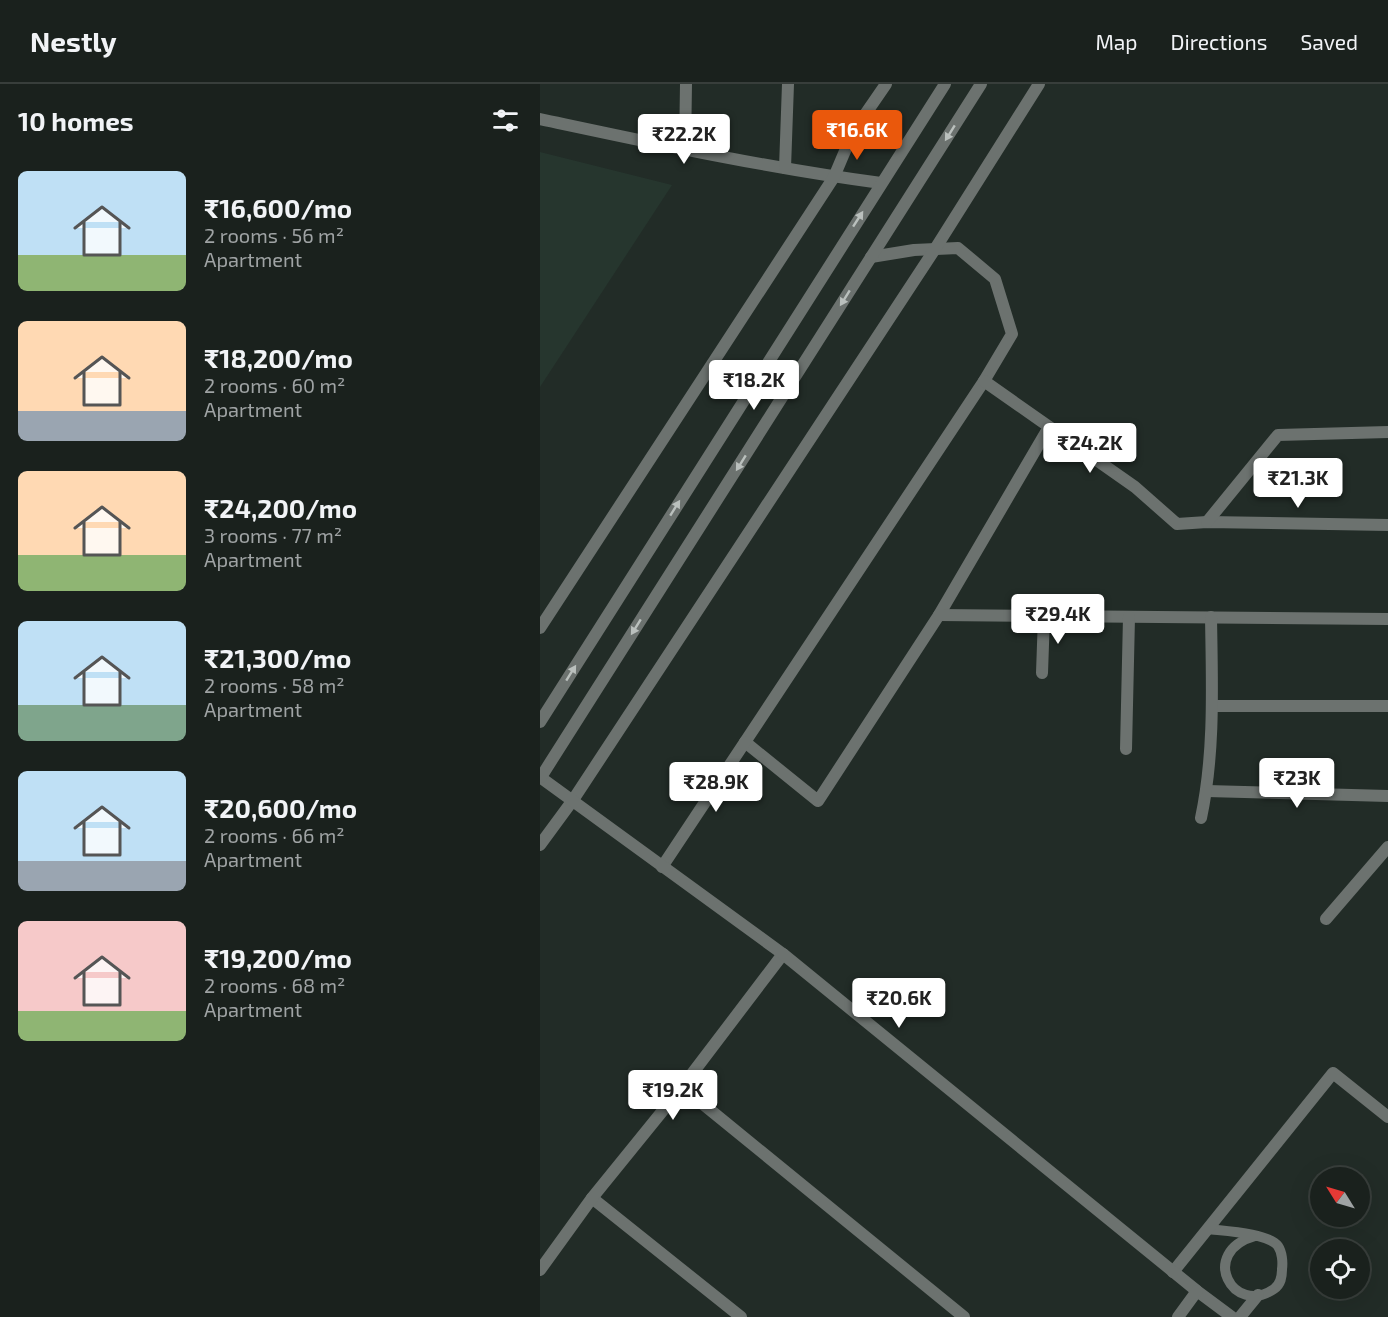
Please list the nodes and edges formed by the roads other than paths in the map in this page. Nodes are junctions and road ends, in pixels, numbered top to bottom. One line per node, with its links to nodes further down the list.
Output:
1 (686, 84): 8 (street)
2 (788, 84): 9 (street)
3 (886, 84): 10 (street)
4 (945, 84): 11 (street)
5 (981, 84): 13 (street, one-way to 13)
6 (1039, 84): 12 (street)
7 (540, 119): 8 (street)
8 (685, 150): 9 (street)
9 (785, 168): 10 (street)
10 (834, 177): 11 (street); 24 (street)
11 (881, 183): 28 (street, one-way to 11)
12 (935, 249): 13 (street); 14 (street); 34 (street)
13 (871, 257): 31 (street, one-way to 31)
14 (984, 381): 15 (street); 29 (street)
15 (1049, 427): 17 (street); 19 (street)
16 (1388, 432): 17 (street)
17 (1207, 522): 18 (street)
18 (1388, 525)
19 (939, 615): 20 (street); 29 (street)
20 (1044, 616): 21 (street); 25 (street)
21 (1129, 617): 22 (street); 30 (street)
22 (1211, 617): 23 (street); 26 (street)
23 (1388, 619)
24 (540, 628)
25 (1042, 673)
26 (1213, 706): 27 (street); 32 (street)
27 (1388, 706)
28 (540, 722)
29 (745, 742): 38 (street)
30 (1126, 749)
31 (541, 777): 34 (street)
32 (1207, 791): 33 (street); 35 (street)
33 (1388, 796)
34 (573, 801): 36 (street); 38 (street)
35 (1201, 818)
36 (540, 845)
37 (1388, 847): 39 (street)
38 (662, 867): 40 (street)
39 (1326, 919)
40 (783, 954): 41 (street); 47 (street)
41 (681, 1087): 43 (street); 51 (street)
42 (1388, 1117): 44 (street)
43 (592, 1198): 46 (street); 50 (street)
44 (1208, 1229): 45 (lane); 47 (street)
45 (1255, 1236): 49 (lane); 49 (lane)
46 (540, 1270)
47 (1173, 1272): 48 (street)
48 (1197, 1291): 52 (street); 53 (street)
49 (1258, 1295): 54 (street)
50 (741, 1317)
51 (964, 1317)
52 (1178, 1317)
53 (1232, 1317)
54 (1240, 1317)

